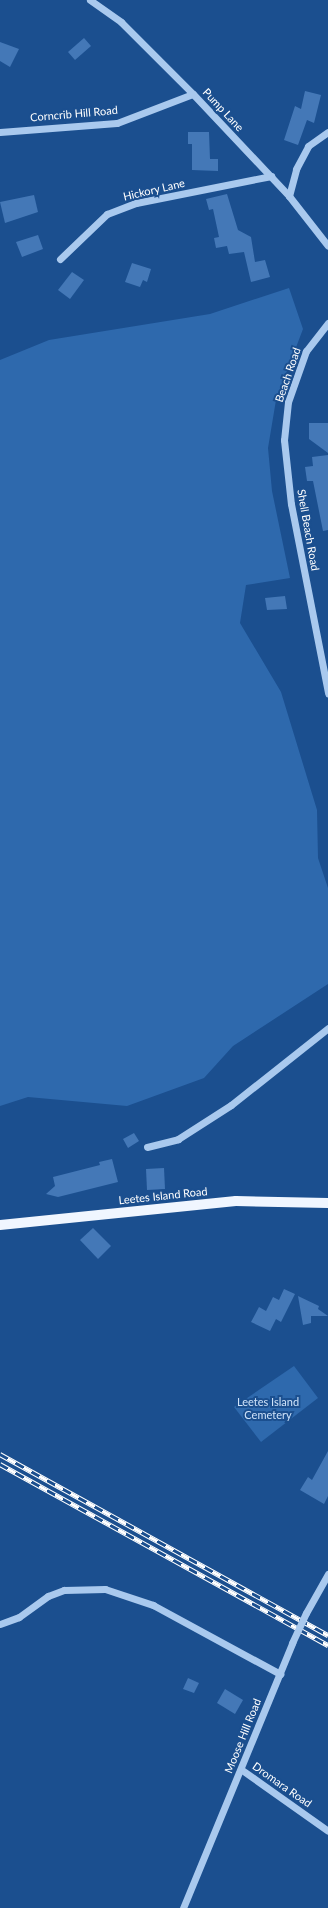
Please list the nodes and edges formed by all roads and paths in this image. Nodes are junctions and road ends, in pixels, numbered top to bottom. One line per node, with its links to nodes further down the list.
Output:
1 (90, 0): 2 (street, Pump Lane)
2 (193, 94): 3 (street, Corncrib Hill Road); 5 (street, Pump Lane)
3 (0, 132)
4 (328, 132): 6 (street)
5 (271, 176): 6 (street, Pump Lane); 8 (street, Hickory Lane)
6 (289, 196): 7 (street, Pump Lane)
7 (328, 246)
8 (60, 259)
9 (328, 323): 10 (street, Beach Road)
10 (284, 440): 11 (street, Shell Beach Road)
11 (328, 693)
12 (328, 1028): 13 (street)
13 (148, 1147)
14 (328, 1203): 15 (main road, Leetes Island Road)
15 (0, 1225)
16 (328, 1574): 18 (street, Moose Hill Road, bridge)
17 (0, 1624): 18 (street)
18 (280, 1674): 19 (street, Moose Hill Road)
19 (242, 1770): 20 (street, Dromara Road); 21 (street, Moose Hill Road)
20 (328, 1831)
21 (183, 1908)

